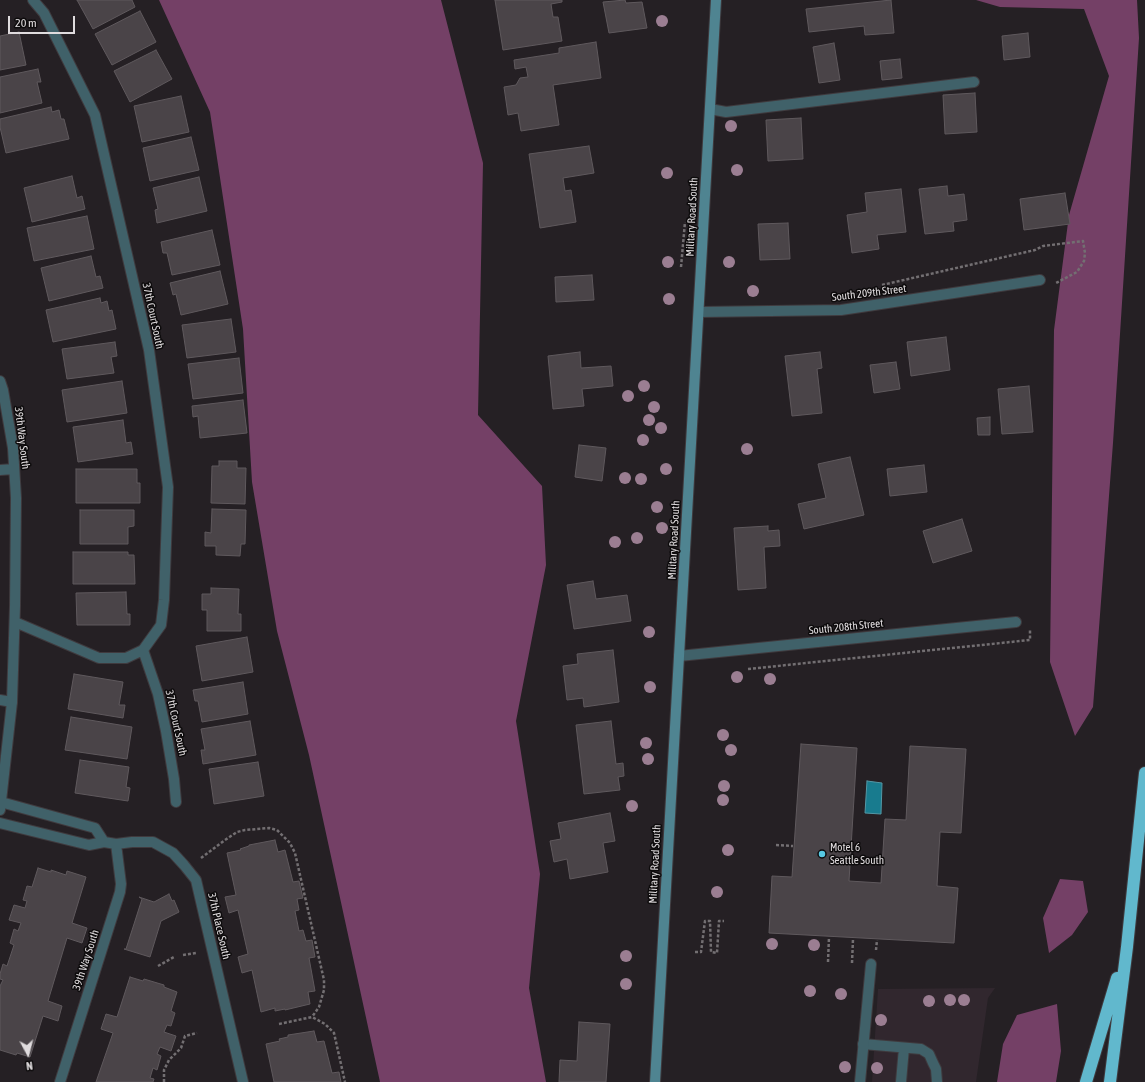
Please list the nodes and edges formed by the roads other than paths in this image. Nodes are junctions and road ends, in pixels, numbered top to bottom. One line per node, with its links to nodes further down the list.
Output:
1 (33, 0): 12 (street, 37th Court South)
2 (716, 0): 4 (main road, Military Road South)
3 (974, 82): 4 (street)
4 (710, 109): 6 (main road, Military Road South)
5 (1040, 280): 6 (street, South 209th Street)
6 (699, 312): 13 (main road, Military Road South)
7 (0, 381): 8 (street, 39th Way South)
8 (14, 469): 9 (street); 10 (street, 39th Way South)
9 (0, 470)
10 (15, 622): 12 (street); 15 (street, 39th Way South)
11 (1016, 622): 13 (street, South 208th Street)
12 (143, 650): 17 (street, 37th Court South)
13 (679, 656): 28 (main road, Military Road South)
14 (0, 700): 15 (street)
15 (12, 702): 18 (street, 39th Way South)
16 (1145, 773): 22 (highway)
17 (176, 802)
18 (1, 806): 20 (street)
19 (0, 823): 20 (street, 37th Place South)
20 (104, 842): 21 (street, 37th Place South)
21 (116, 844): 26 (street, 39th Way South); 27 (street, 37th Place South)
22 (1127, 947): 32 (highway); 33 (highway)
23 (871, 964): 24 (street)
24 (863, 1044): 25 (street); 29 (street)
25 (904, 1048): 30 (street); 31 (street)
26 (60, 1082)
27 (243, 1082)
28 (655, 1082)
29 (860, 1082)
30 (901, 1082)
31 (937, 1082)
32 (1086, 1082)
33 (1110, 1082)

